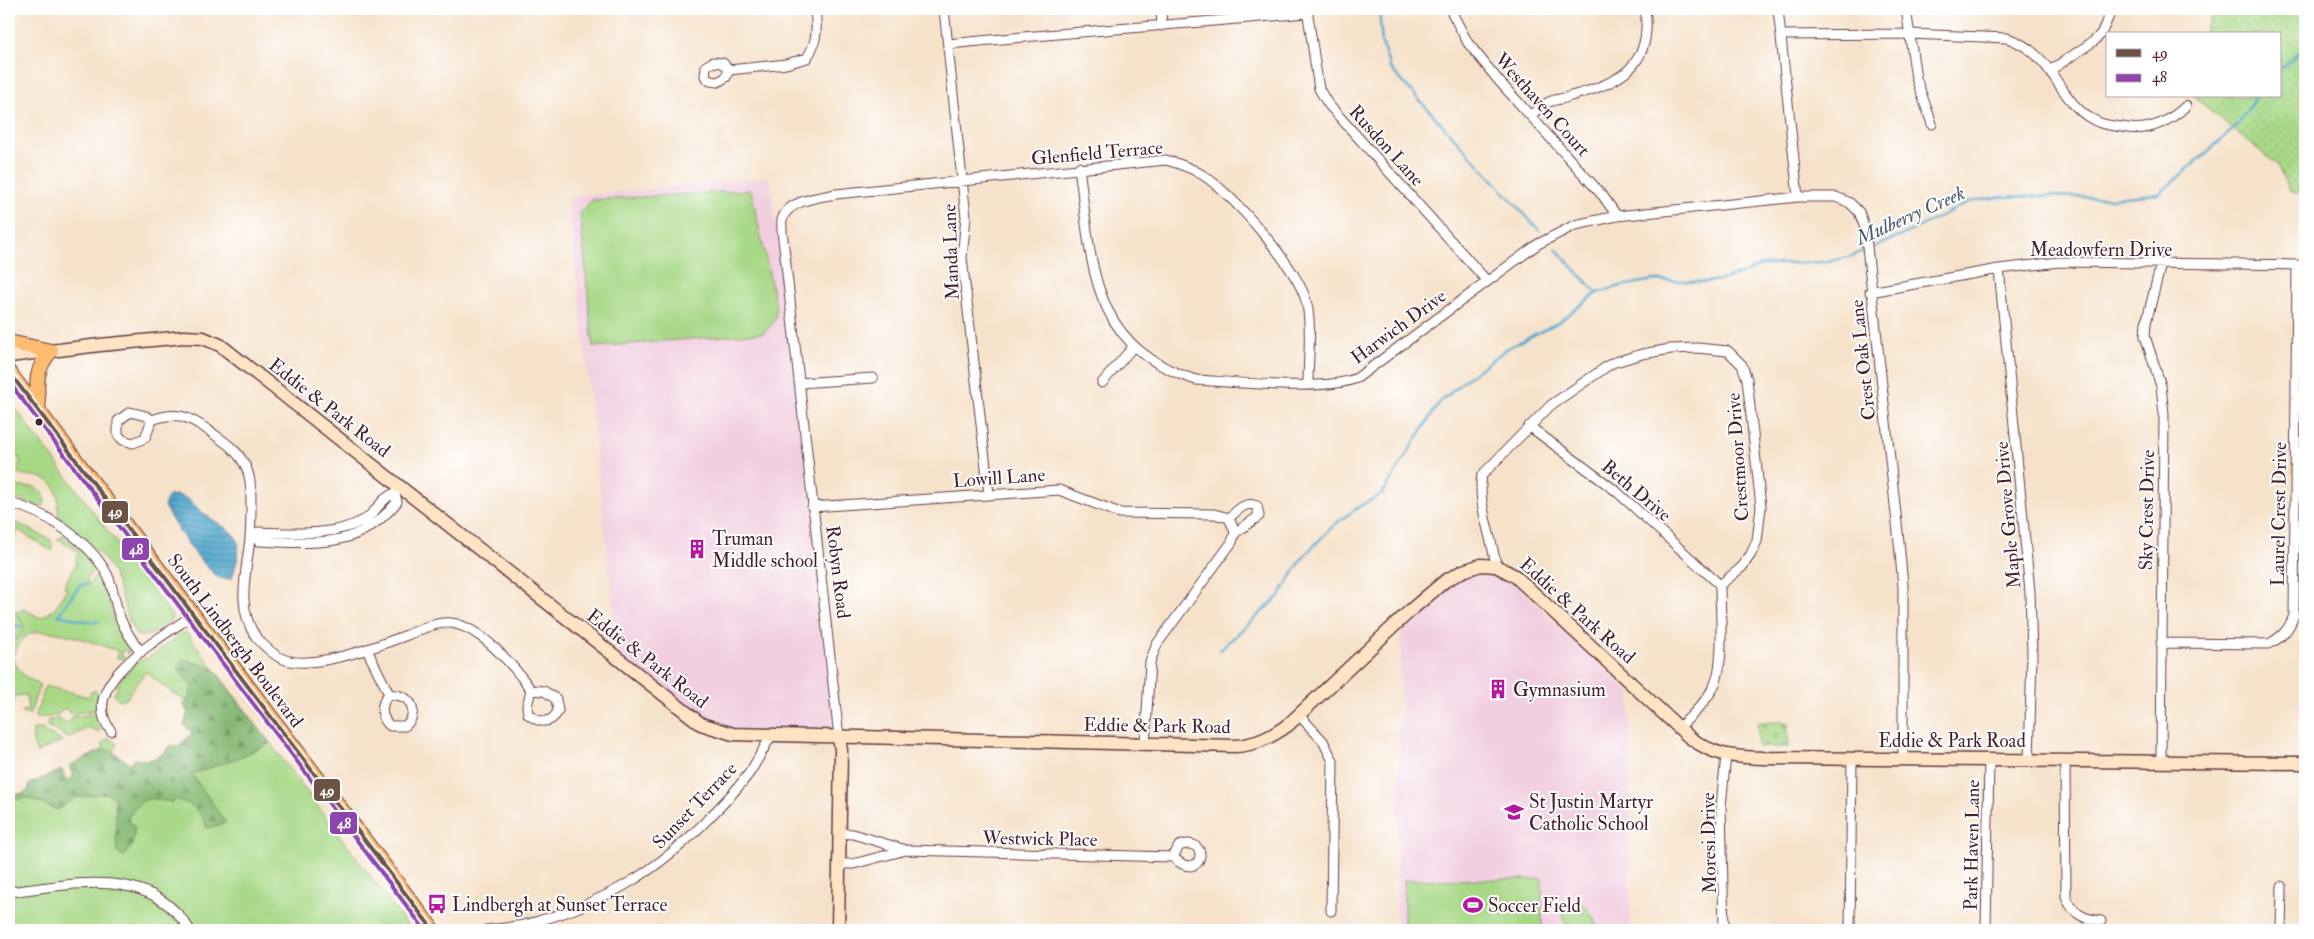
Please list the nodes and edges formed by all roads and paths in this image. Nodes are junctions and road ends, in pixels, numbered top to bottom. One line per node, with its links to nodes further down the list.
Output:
1 (815, 9): 14 (street)
2 (944, 9): 13 (street, Manda Lane)
3 (1161, 9): 10 (street)
4 (1450, 9): 17 (street, Westhaven Court)
5 (1645, 9): 17 (street)
6 (1778, 9): 12 (street)
7 (1906, 9): 11 (street)
8 (2112, 9): 15 (street)
9 (1307, 11): 10 (street); 27 (street, Rusdon Lane)
10 (1162, 26): 13 (street)
11 (1908, 34): 12 (street); 15 (street); 18 (street)
12 (1780, 35): 21 (street)
13 (948, 44): 20 (street, Manda Lane)
14 (729, 70)
15 (2051, 70): 16 (street)
16 (2186, 106)
17 (1530, 115): 22 (street, Westhaven Court)
18 (1932, 124)
19 (1079, 167): 20 (street, Glenfield Terrace); 30 (street, Harwich Drive); 37 (street, Glenfield Terrace)
20 (963, 182): 23 (street, Glenfield Terrace); 43 (street, Manda Lane)
21 (1798, 196): 22 (street, Harwich Drive); 28 (street, Crest Oak Lane)
22 (1617, 216): 27 (street, Harwich Drive)
23 (782, 219): 35 (street, Robyn Road)
24 (2161, 264): 25 (street, Meadowfern Drive); 26 (street, Meadowfern Drive); 52 (street, Sky Crest Drive)
25 (2301, 265): 52 (street, Laurel Crest Drive)
26 (1999, 269): 28 (street, Meadowfern Drive); 67 (street, Maple Grove Drive)
27 (1487, 281): 37 (street, Harwich Drive)
28 (1870, 292): 65 (street, Crest Oak Lane)
29 (9, 342): 31 (main road)
30 (1133, 347): 36 (street); 37 (street, Harwich Drive)
31 (51, 351): 32 (street, Eddie & Park Road); 39 (main road); 42 (street, Eddie & Park Road)
32 (9, 356)
33 (9, 372): 38 (main road, South Lindbergh Boulevard)
34 (873, 378): 35 (street)
35 (799, 383): 45 (street, Robyn Road)
36 (1102, 383)
37 (1308, 384)
38 (14, 385): 39 (main road, South Lindbergh Boulevard)
39 (40, 413): 51 (main road, South Lindbergh Boulevard)
40 (152, 420): 48 (street)
41 (1529, 426): 49 (street); 50 (street, Beth Drive); 50 (street, Crestmoor Drive)
42 (398, 490): 48 (street); 60 (street, Eddie & Park Road)
43 (989, 494): 45 (street, Lowill Lane); 46 (street, Lowill Lane)
44 (9, 503): 54 (street)
45 (812, 507): 61 (street, Robyn Road)
46 (1229, 518): 47 (street); 47 (street)
47 (1235, 533): 62 (street)
48 (252, 536): 53 (street)
49 (1496, 566): 57 (street, Eddie & Park Road); 58 (street, Eddie & Park Road)
50 (1720, 585): 58 (street)
51 (193, 615): 54 (street); 80 (main road, South Lindbergh Boulevard)
52 (2161, 643): 69 (street, Sky Crest Drive)
53 (367, 650): 55 (street); 56 (street)
54 (141, 652): 59 (street)
55 (531, 690)
56 (389, 694)
57 (1299, 715): 62 (street, Eddie & Park Road); 77 (street)
58 (1678, 727): 63 (street, Eddie & Park Road)
59 (111, 731)
60 (770, 736): 61 (street, Eddie & Park Road); 81 (street, Sunset Terrace)
61 (839, 737): 62 (street, Eddie & Park Road); 71 (street, Robyn Road)
62 (1145, 744)
63 (1726, 756): 64 (street, Eddie & Park Road); 83 (street, Moresi Drive)
64 (1852, 758): 65 (street, Eddie & Park Road); 84 (street)
65 (1903, 759): 66 (street, Eddie & Park Road)
66 (1989, 759): 67 (street, Eddie & Park Road); 85 (street, Park Haven Lane)
67 (2030, 760): 68 (street, Eddie & Park Road)
68 (2065, 760): 69 (street, Eddie & Park Road); 78 (street)
69 (2161, 761): 70 (street, Eddie & Park Road)
70 (2305, 763)
71 (840, 833): 72 (street, Westwick Place); 74 (street, Robyn Road)
72 (906, 850): 73 (street, Westwick Place); 74 (street, Westwick Place)
73 (1173, 857)
74 (839, 864): 82 (street, Robyn Road)
75 (2282, 886): 86 (street)
76 (9, 892): 79 (street)
77 (1331, 910)
78 (2101, 920)
79 (190, 930)
80 (433, 930)
81 (486, 930)
82 (838, 930)
83 (1724, 930)
84 (1850, 930)
85 (1986, 930)
86 (2281, 930)

